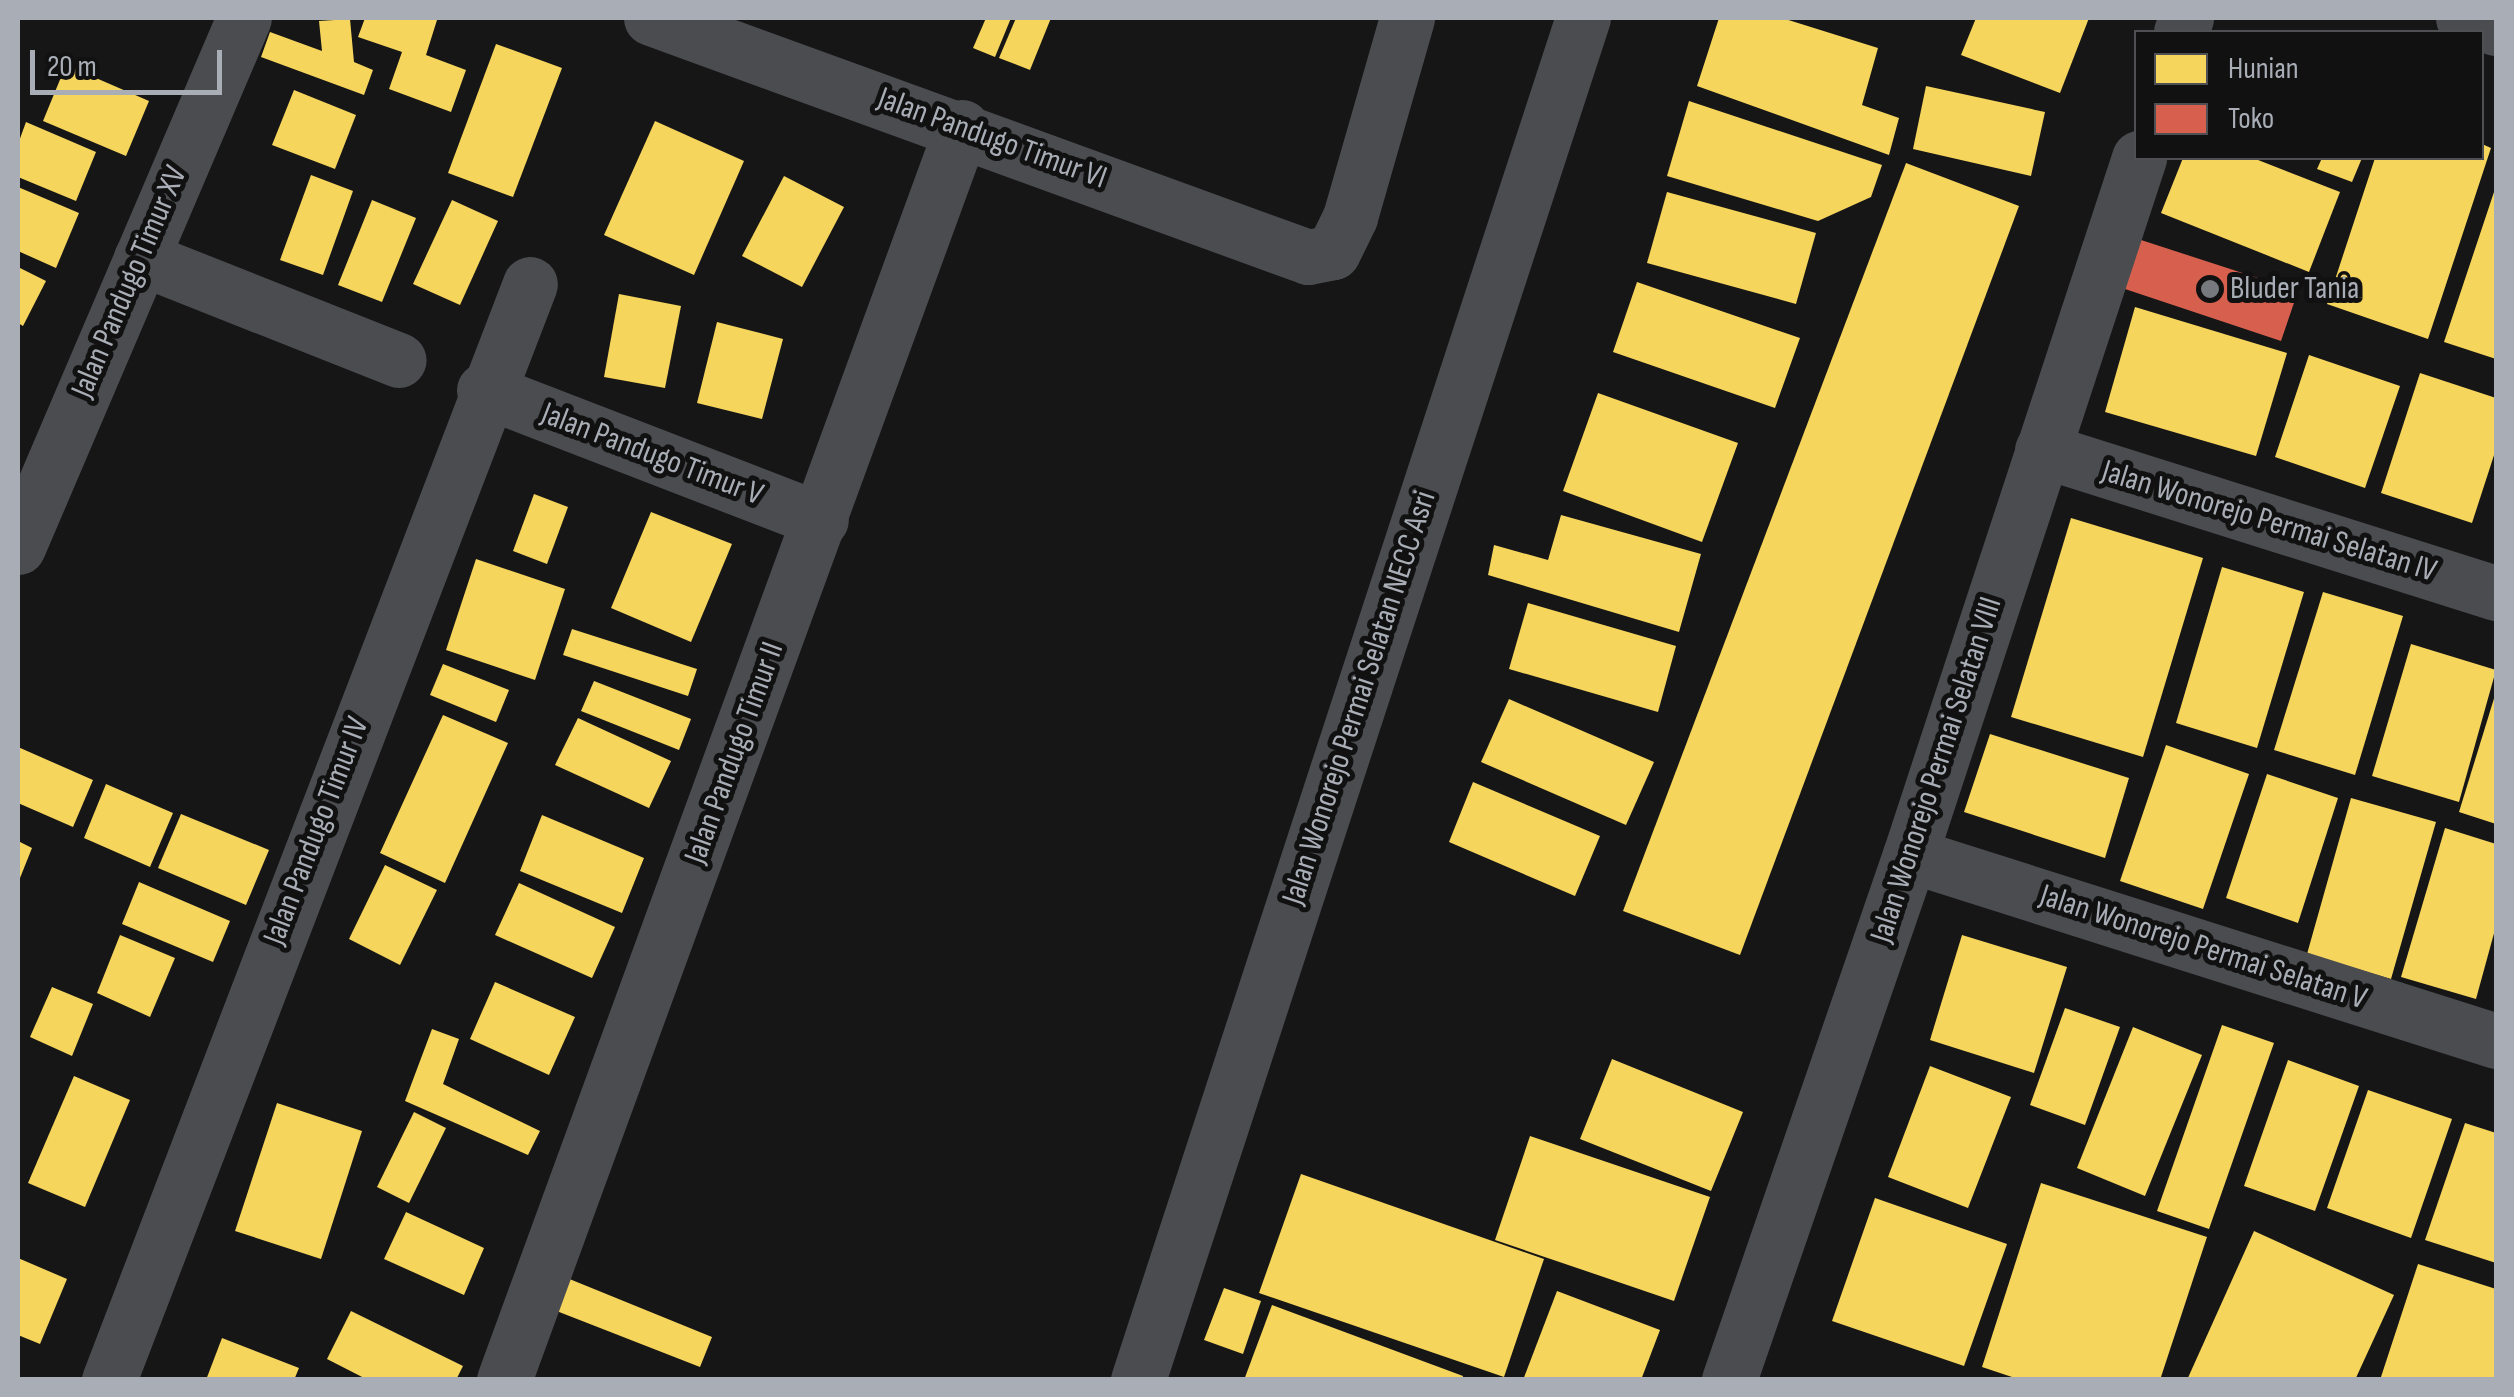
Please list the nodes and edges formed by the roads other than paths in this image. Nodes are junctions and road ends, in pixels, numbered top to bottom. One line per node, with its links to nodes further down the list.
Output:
1 (244, 18): 9 (street, Jalan Pandugo Timur XV)
2 (652, 18): 7 (street, Jalan Pandugo Timur VI)
3 (1407, 18): 7 (street, Jalan Pandugo Timur VI)
4 (1583, 18): 21 (street, Jalan Wonorejo Permai Selatan NECC Asri)
5 (2463, 18): 6 (street)
6 (2496, 28)
7 (962, 126): 14 (street, Jalan Pandugo Timur II)
8 (2139, 160): 13 (street, Jalan Wonorejo Permai Selatan VIII)
9 (141, 258): 11 (street); 15 (street, Jalan Pandugo Timur XV)
10 (530, 284): 12 (street, Jalan Pandugo Timur IV)
11 (399, 360)
12 (484, 390): 14 (street, Jalan Pandugo Timur V); 19 (street, Jalan Pandugo Timur IV)
13 (2042, 450): 16 (street, Jalan Wonorejo Permai Selatan IV); 17 (street, Jalan Wonorejo Permai Selatan VIII)
14 (820, 520): 20 (street, Jalan Pandugo Timur II)
15 (18, 546)
16 (2496, 593)
17 (1910, 855): 18 (street, Jalan Wonorejo Permai Selatan V); 22 (street, Jalan Wonorejo Permai Selatan VIII)
18 (2496, 1041)
19 (108, 1380)
20 (504, 1380)
21 (1138, 1380)
22 (1729, 1380)

